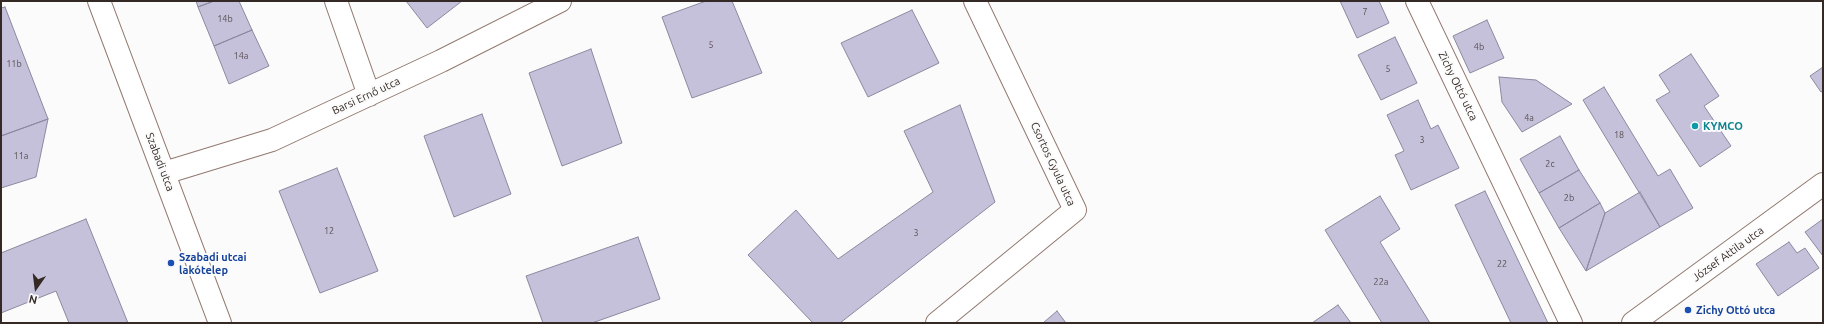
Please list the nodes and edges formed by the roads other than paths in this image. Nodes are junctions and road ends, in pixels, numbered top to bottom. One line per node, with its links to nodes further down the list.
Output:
1 (99, 1): 7 (street, Szabadi utca)
2 (336, 1): 6 (street)
3 (560, 1): 6 (street, Barsi Ernő utca)
4 (975, 1): 10 (street, Csortos Gyula utca)
5 (1417, 1): 11 (street, Zichy Ottó utca)
6 (369, 95): 7 (street, Barsi Ernő utca)
7 (164, 173): 9 (street, Szabadi utca)
8 (1823, 184): 12 (street, József Attila utca)
9 (220, 323)
10 (936, 323)
11 (1571, 323)
12 (1633, 323)

